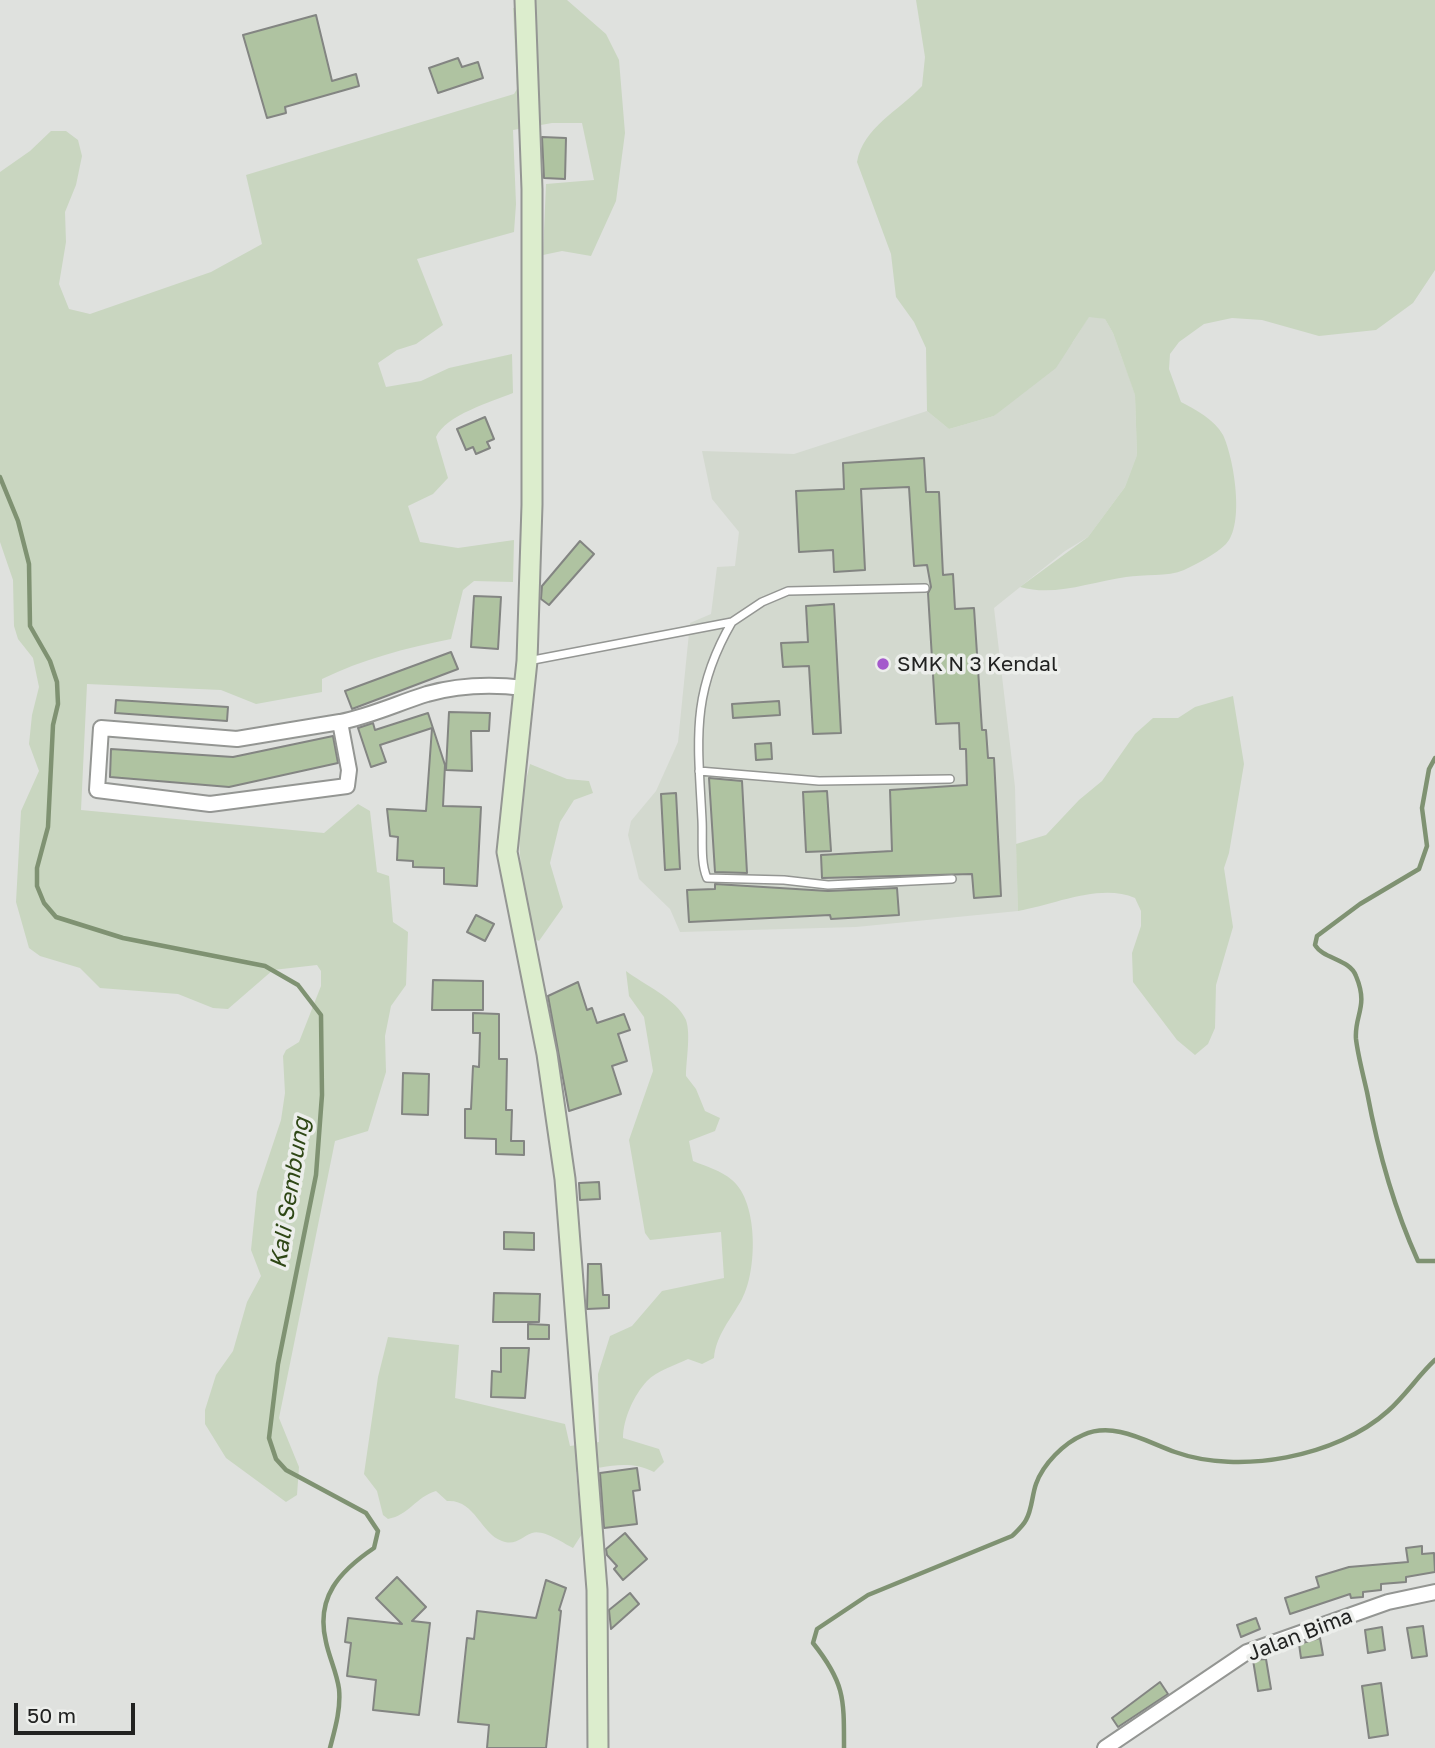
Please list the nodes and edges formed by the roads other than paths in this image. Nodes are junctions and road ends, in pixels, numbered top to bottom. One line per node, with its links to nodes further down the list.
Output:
1 (525, 0): 4 (main road)
2 (925, 588): 3 (lane)
3 (732, 622): 4 (lane); 7 (lane)
4 (527, 661): 5 (main road)
5 (524, 688): 6 (street); 11 (main road)
6 (340, 722): 6 (street)
7 (699, 771): 8 (lane); 9 (lane)
8 (950, 779)
9 (952, 879)
10 (1435, 1591): 12 (street, Jalan Bima)
11 (598, 1748)
12 (1105, 1748)

